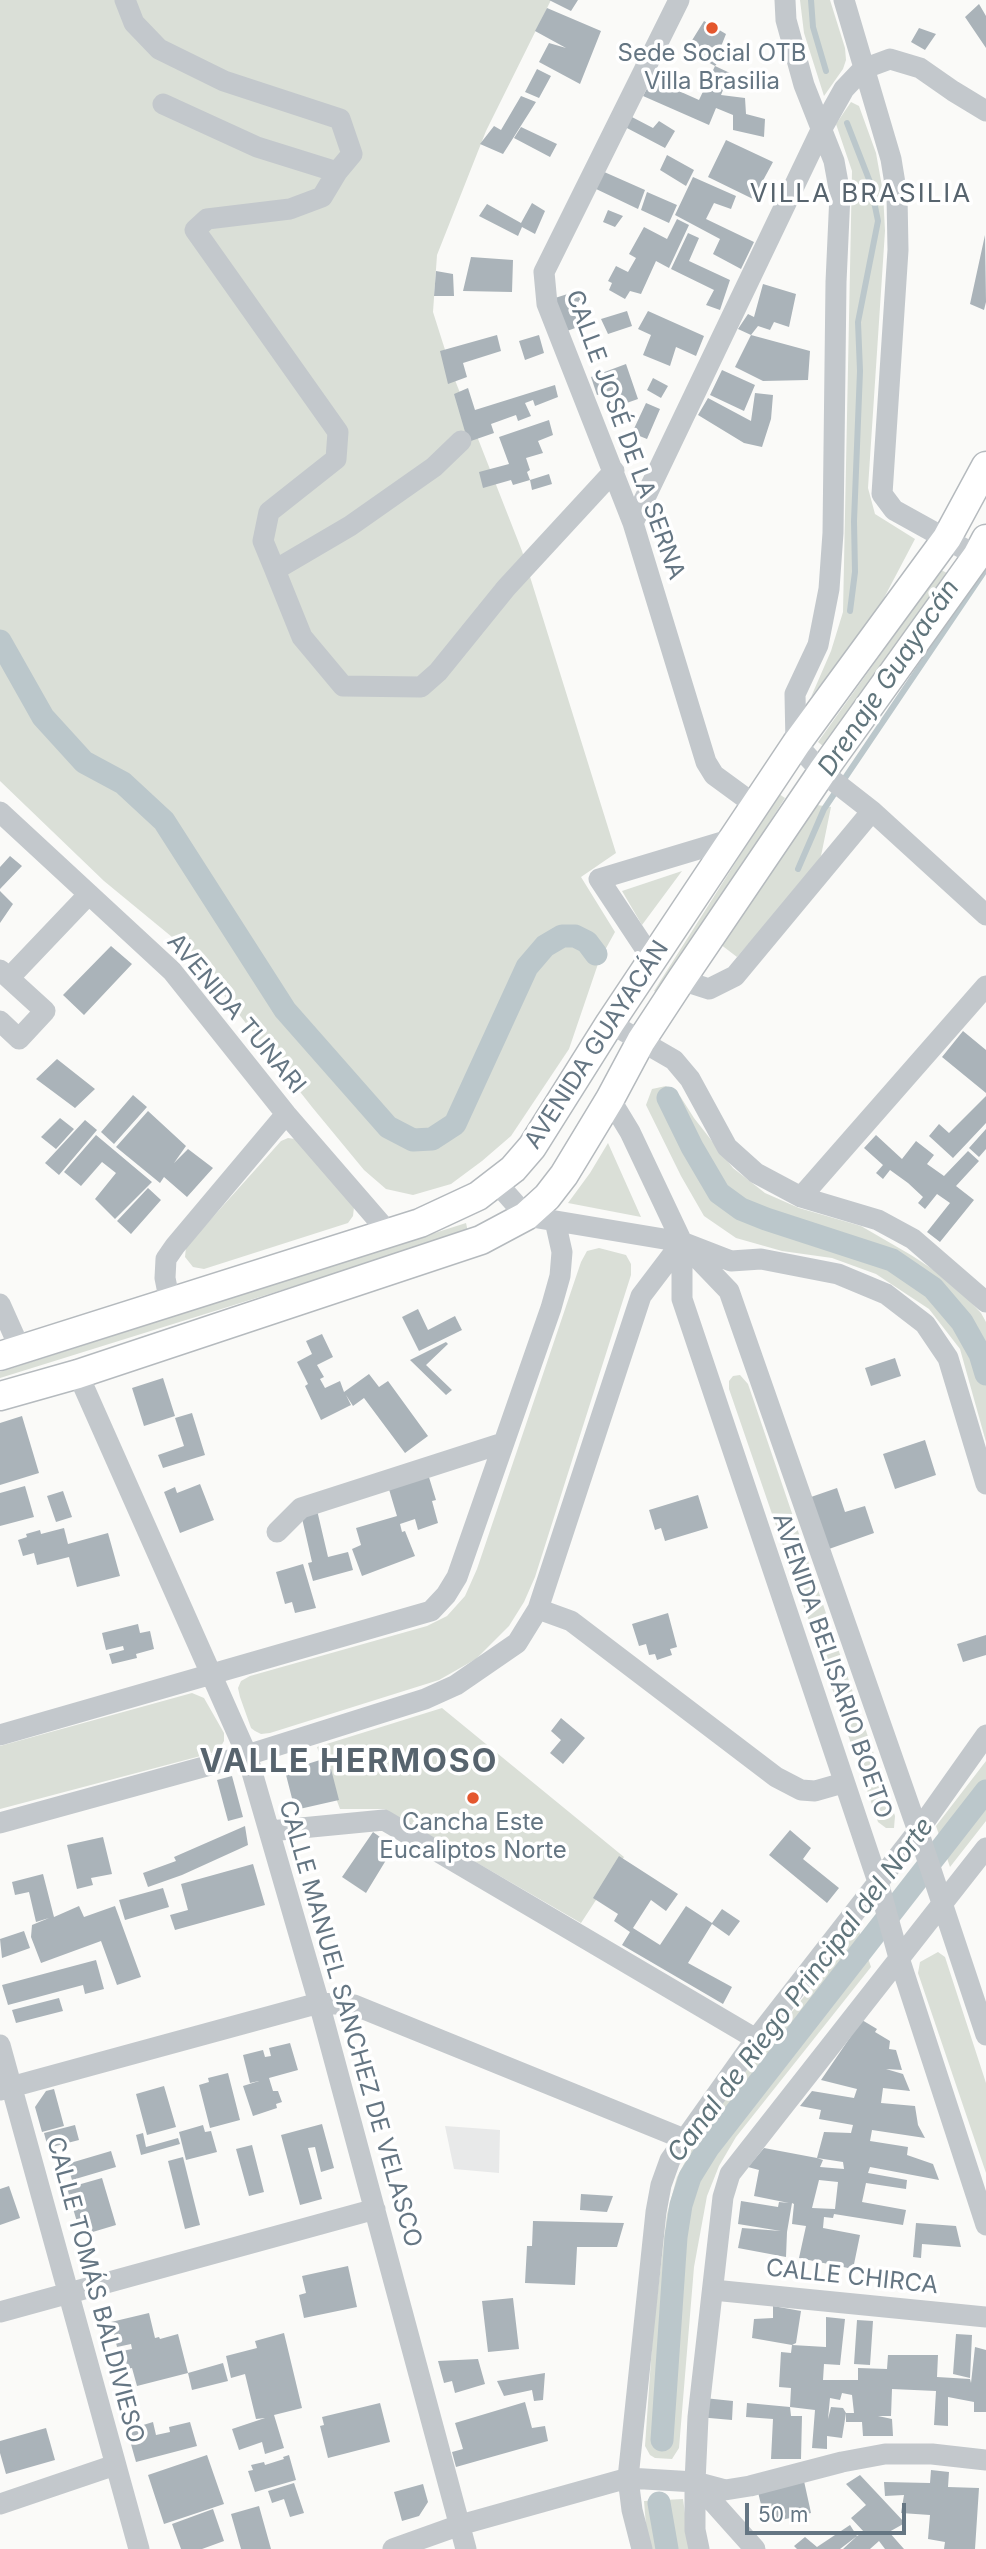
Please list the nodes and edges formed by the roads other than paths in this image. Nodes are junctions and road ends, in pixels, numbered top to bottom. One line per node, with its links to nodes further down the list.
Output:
1 (125, 0): 9 (street)
2 (679, 0): 12 (street, CALLE JOSÉ DE LA SERNA)
3 (785, 0): 8 (street)
4 (844, 0): 5 (street)
5 (863, 69): 7 (street); 8 (street); 14 (street)
6 (163, 104): 9 (street)
7 (986, 111)
8 (821, 130): 13 (street); 17 (street)
9 (337, 172): 16 (street)
10 (461, 441): 16 (street)
11 (986, 466): 14 (main road, AVENIDA GUAYACÁN)
12 (614, 471): 13 (street, CALLE JOSÉ DE LA SERNA); 16 (street)
13 (632, 523): 19 (street, CALLE JOSÉ DE LA SERNA)
14 (947, 538): 15 (street); 17 (main road, AVENIDA GUAYACÁN)
15 (982, 547): 18 (main road, AVENIDA GUAYACÁN)
16 (275, 570)
17 (796, 744): 18 (street); 19 (main road, AVENIDA GUAYACÁN)
18 (822, 772): 21 (street); 27 (main road, AVENIDA GUAYACÁN)
19 (755, 805): 22 (main road, AVENIDA GUAYACÁN)
20 (0, 811): 23 (street, AVENIDA TUNARI)
21 (872, 811): 24 (street); 27 (street)
22 (732, 839): 25 (main road, AVENIDA GUAYACÁN); 25 (street)
23 (89, 894): 26 (street); 33 (street, AVENIDA TUNARI)
24 (986, 915)
25 (652, 959): 30 (main road, AVENIDA GUAYACÁN)
26 (5, 974): 29 (street)
27 (681, 980): 31 (main road, AVENIDA GUAYACÁN)
28 (986, 986): 35 (street)
29 (0, 1021)
30 (610, 1023): 31 (street); 34 (main road, AVENIDA GUAYACÁN)
31 (642, 1041): 32 (main road, AVENIDA GUAYACÁN); 35 (street)
32 (610, 1099): 36 (main road, AVENIDA GUAYACÁN); 39 (street, AVENIDA BELISARIO BOETO)
33 (286, 1114): 38 (street, AVENIDA TUNARI); 41 (street)
34 (496, 1182): 36 (street); 38 (main road, AVENIDA GUAYACÁN)
35 (801, 1198): 40 (street)
36 (526, 1216): 37 (street); 44 (main road, AVENIDA GUAYACÁN)
37 (555, 1221): 39 (street); 46 (street)
38 (389, 1233): 41 (main road, AVENIDA GUAYACÁN)
39 (682, 1242): 47 (street); 49 (street); 54 (street, AVENIDA BELISARIO BOETO); 57 (street, AVENIDA BELISARIO BOETO)
40 (986, 1300)
41 (170, 1303): 43 (main road, AVENIDA GUAYACÁN)
42 (0, 1304): 43 (street)
43 (11, 1353)
44 (78, 1374): 45 (main road, AVENIDA GUAYACÁN); 50 (street, CALLE MANUEL SANCHEZ DE VELASCO)
45 (0, 1396)
46 (503, 1443): 48 (street); 50 (street)
47 (986, 1484)
48 (277, 1532)
49 (538, 1609): 53 (street); 54 (street)
50 (212, 1674): 51 (street); 53 (street, CALLE MANUEL SANCHEZ DE VELASCO)
51 (0, 1735)
52 (986, 1735): 57 (street)
53 (247, 1755): 55 (street); 56 (street, CALLE MANUEL SANCHEZ DE VELASCO)
54 (843, 1783): 59 (street, AVENIDA BELISARIO BOETO)
55 (0, 1823)
56 (270, 1831): 62 (street, CALLE MANUEL SANCHEZ DE VELASCO); 64 (street)
57 (920, 1839): 59 (street); 60 (street, AVENIDA BELISARIO BOETO)
58 (986, 1848): 60 (street)
59 (880, 1891): 61 (street, AVENIDA BELISARIO BOETO); 64 (street)
60 (939, 1894): 61 (street); 63 (street, AVENIDA BELISARIO BOETO)
61 (897, 1950): 69 (street, AVENIDA BELISARIO BOETO); 70 (street)
62 (319, 2003): 66 (street); 67 (street); 68 (street, CALLE MANUEL SANCHEZ DE VELASCO)
63 (986, 2035)
64 (756, 2039): 67 (street)
65 (0, 2045): 66 (street, CALLE TOMÁS BALDIVIESO)
66 (6, 2088): 71 (street, CALLE TOMÁS BALDIVIESO)
67 (684, 2139): 76 (street)
68 (375, 2209): 71 (street); 79 (street, CALLE MANUEL SANCHEZ DE VELASCO)
69 (986, 2225)
70 (713, 2290): 73 (street, CALLE CHIRCA); 77 (street)
71 (68, 2293): 72 (street); 75 (street, CALLE TOMÁS BALDIVIESO)
72 (0, 2312)
73 (986, 2317)
74 (986, 2460): 77 (street)
75 (116, 2465): 78 (street); 80 (street, CALLE TOMÁS BALDIVIESO)
76 (628, 2478): 77 (street); 79 (street); 83 (street)
77 (695, 2482): 84 (street); 85 (street)
78 (0, 2504)
79 (460, 2525): 81 (street); 82 (street, CALLE MANUEL SANCHEZ DE VELASCO)
80 (139, 2549)
81 (393, 2549)
82 (466, 2549)
83 (642, 2549)
84 (699, 2549)
85 (755, 2549)

